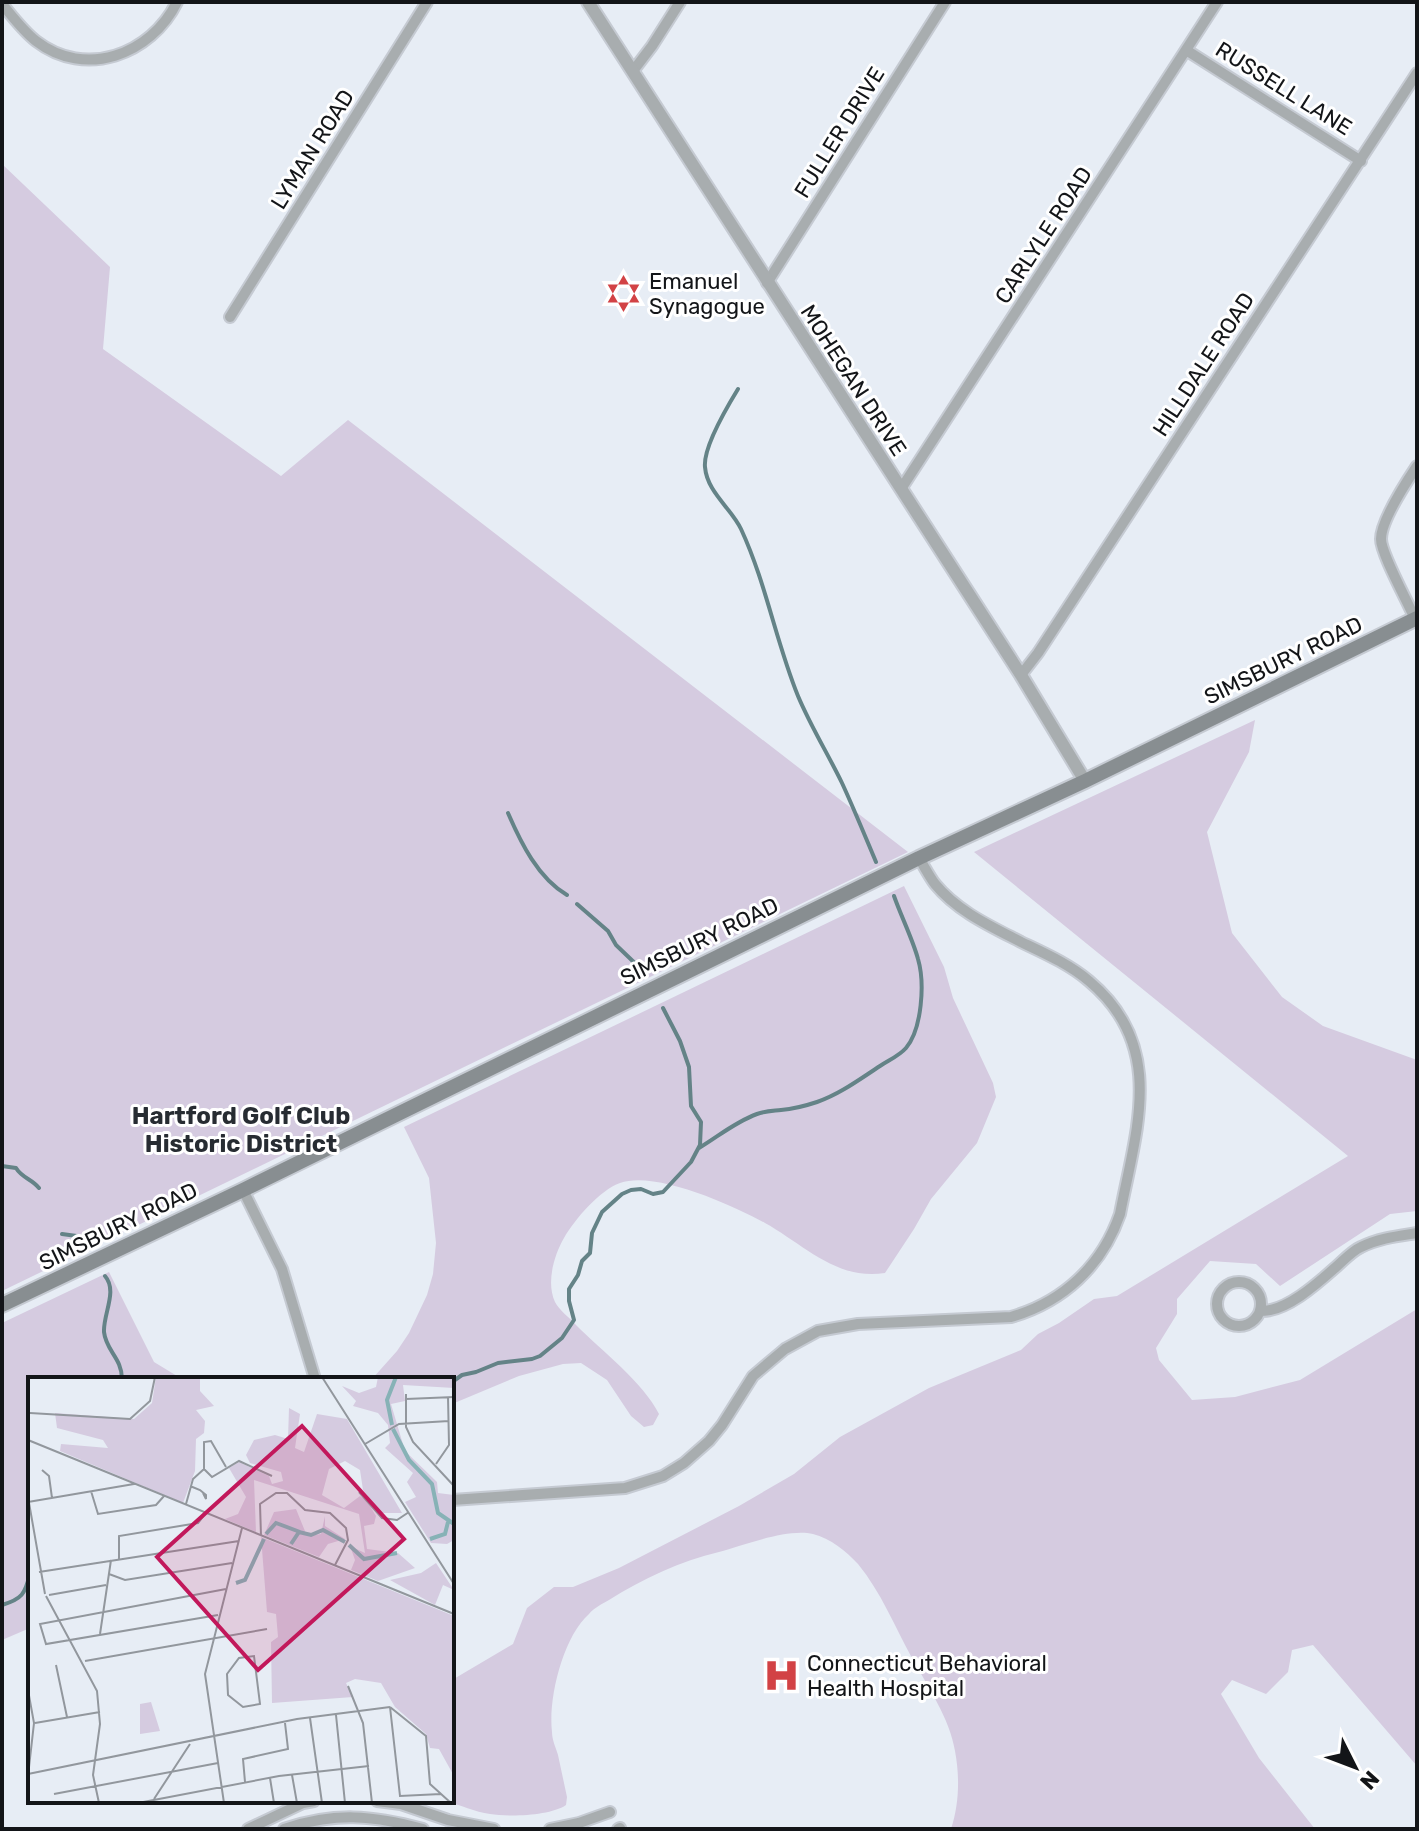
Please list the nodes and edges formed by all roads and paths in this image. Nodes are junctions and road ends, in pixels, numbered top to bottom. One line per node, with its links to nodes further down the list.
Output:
1 (177, 2): 7 (street)
2 (427, 2): 13 (street, LYMAN ROAD)
3 (588, 2): 9 (street, MOHEGAN DRIVE)
4 (680, 2): 9 (street)
5 (945, 2): 12 (street, FULLER DRIVE)
6 (1217, 2): 8 (street, CARLYLE ROAD)
7 (2, 4)
8 (1186, 50): 11 (street, RUSSELL LANE); 15 (street, CARLYLE ROAD)
9 (633, 71): 12 (street, MOHEGAN DRIVE)
10 (1417, 73): 11 (street, HILLDALE ROAD)
11 (1361, 161): 17 (street, HILLDALE ROAD)
12 (767, 283): 15 (street, MOHEGAN DRIVE)
13 (230, 317)
14 (1417, 466): 16 (street)
15 (901, 489): 17 (street, MOHEGAN DRIVE)
16 (1416, 619): 18 (main road, SIMSBURY ROAD)
17 (1021, 675): 18 (street, MOHEGAN DRIVE)
18 (1085, 781): 19 (main road, SIMSBURY ROAD)
19 (919, 858): 20 (main road, SIMSBURY ROAD); 25 (street)
20 (243, 1190): 22 (main road, SIMSBURY ROAD); 24 (street)
21 (1417, 1233): 23 (street)
22 (2, 1305)
23 (1261, 1311): 23 (street)
24 (314, 1377)
25 (454, 1500)
26 (303, 1803): 29 (street)
27 (393, 1803): 32 (street)
28 (610, 1812): 33 (street)
29 (248, 1829)
30 (284, 1829): 31 (street)
31 (423, 1829)
32 (494, 1829)
33 (550, 1829)

